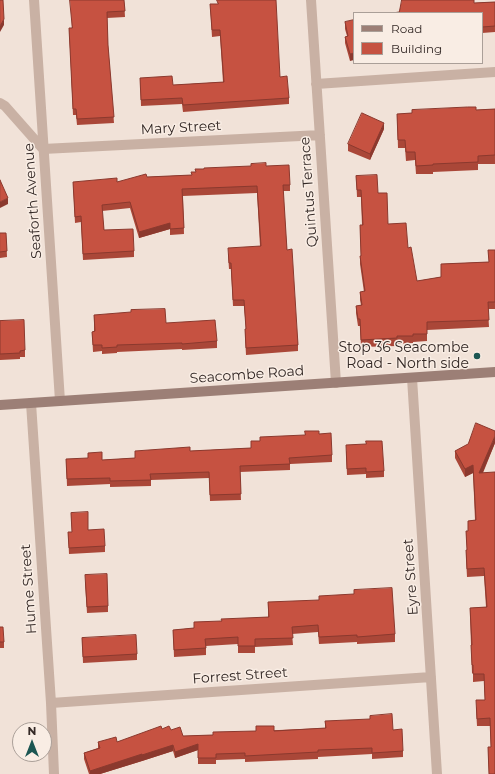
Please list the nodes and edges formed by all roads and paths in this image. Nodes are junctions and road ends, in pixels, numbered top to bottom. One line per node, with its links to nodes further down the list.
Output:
1 (34, 0): 7 (street, Seaforth Avenue)
2 (311, 0): 4 (street, Quintus Terrace)
3 (495, 72): 4 (street)
4 (316, 84): 6 (street, Quintus Terrace)
5 (0, 103): 7 (street)
6 (320, 135): 7 (street, Mary Street); 10 (street, Quintus Terrace)
7 (43, 149): 11 (street, Seaforth Avenue)
8 (495, 372): 9 (main road, Seacombe Road)
9 (412, 378): 10 (main road, Seacombe Road); 14 (street, Eyre Street)
10 (336, 383): 11 (main road, Seacombe Road)
11 (60, 401): 12 (main road, Seacombe Road)
12 (31, 403): 13 (main road, Seacombe Road); 15 (street, Hume Street)
13 (0, 405)
14 (431, 677): 15 (street, Forrest Street); 17 (street, Eyre Street)
15 (51, 703): 16 (street, Hume Street)
16 (54, 774)
17 (437, 774)

